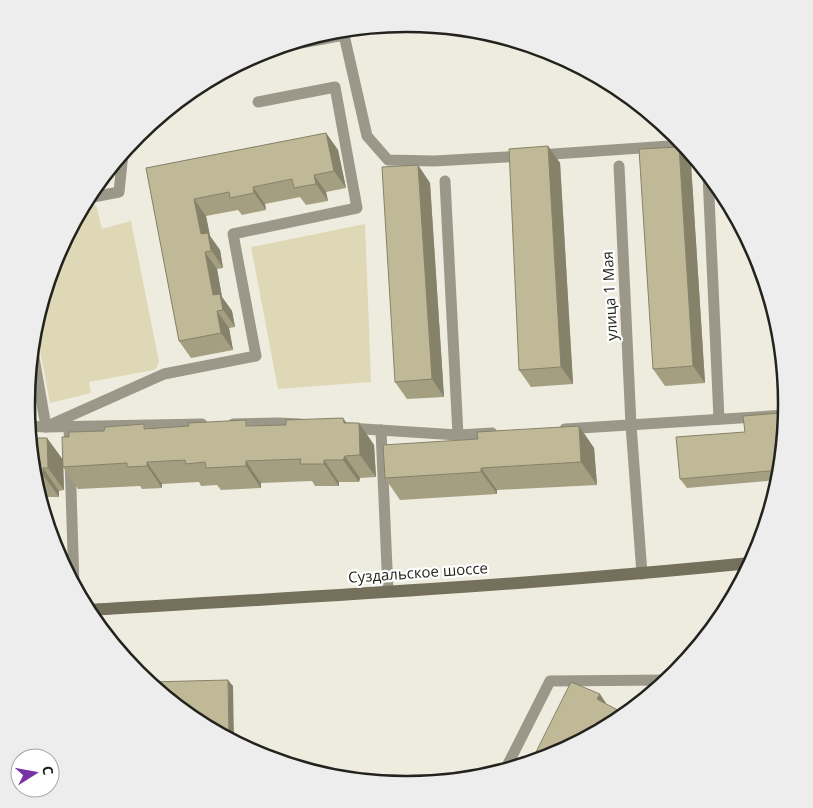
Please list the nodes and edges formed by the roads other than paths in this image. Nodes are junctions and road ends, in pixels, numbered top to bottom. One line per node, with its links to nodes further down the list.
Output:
1 (345, 38): 3 (lane)
2 (258, 102): 16 (lane)
3 (673, 146)
4 (122, 166): 8 (lane)
5 (619, 166): 13 (lane, улица 1 Мая)
6 (445, 181): 21 (lane)
7 (709, 189): 11 (lane)
8 (100, 196)
9 (37, 373): 16 (lane)
10 (778, 416): 11 (lane)
11 (719, 419): 13 (lane)
12 (306, 425): 15 (lane)
13 (631, 425): 18 (lane); 24 (lane, улица 1 Мая)
14 (36, 426): 16 (lane)
15 (69, 426): 16 (lane); 23 (lane)
16 (46, 427)
17 (334, 427): 19 (lane)
18 (554, 429)
19 (382, 430): 21 (lane); 25 (lane)
20 (506, 432): 21 (lane)
21 (458, 435)
22 (742, 564): 24 (main road, Суздальское шоссе)
23 (73, 569)
24 (642, 574): 25 (main road, Суздальское шоссе)
25 (388, 592): 26 (main road, Суздальское шоссе)
26 (98, 609)
27 (654, 680): 28 (lane)
28 (510, 761)

